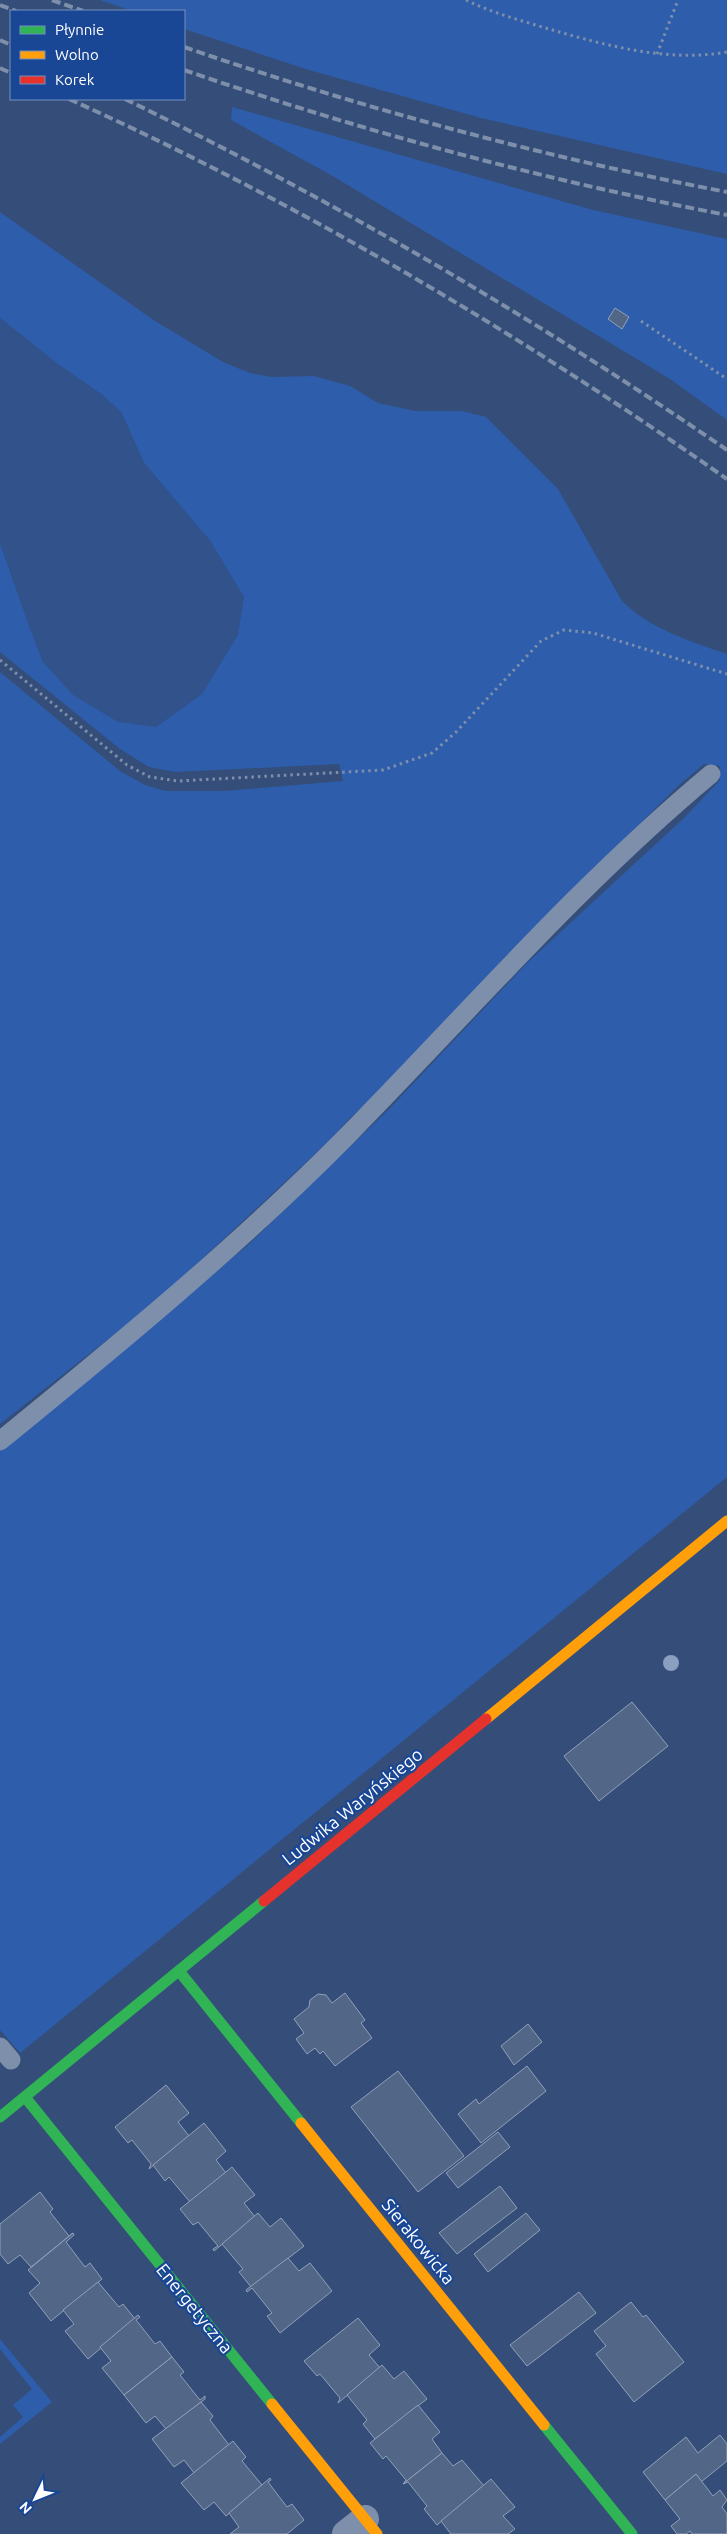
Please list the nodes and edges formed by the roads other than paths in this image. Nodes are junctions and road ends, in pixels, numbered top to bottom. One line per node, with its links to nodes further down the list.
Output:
1 (711, 774): 2 (lane)
2 (0, 1440)
3 (727, 1522): 4 (street, Ludwika Waryńskiego)
4 (178, 1971): 5 (street, Ludwika Waryńskiego); 8 (street, Sierakowicka)
5 (25, 2097): 6 (street, Ludwika Waryńskiego); 7 (street, Energetyczna)
6 (0, 2117)
7 (363, 2529)
8 (632, 2534)

